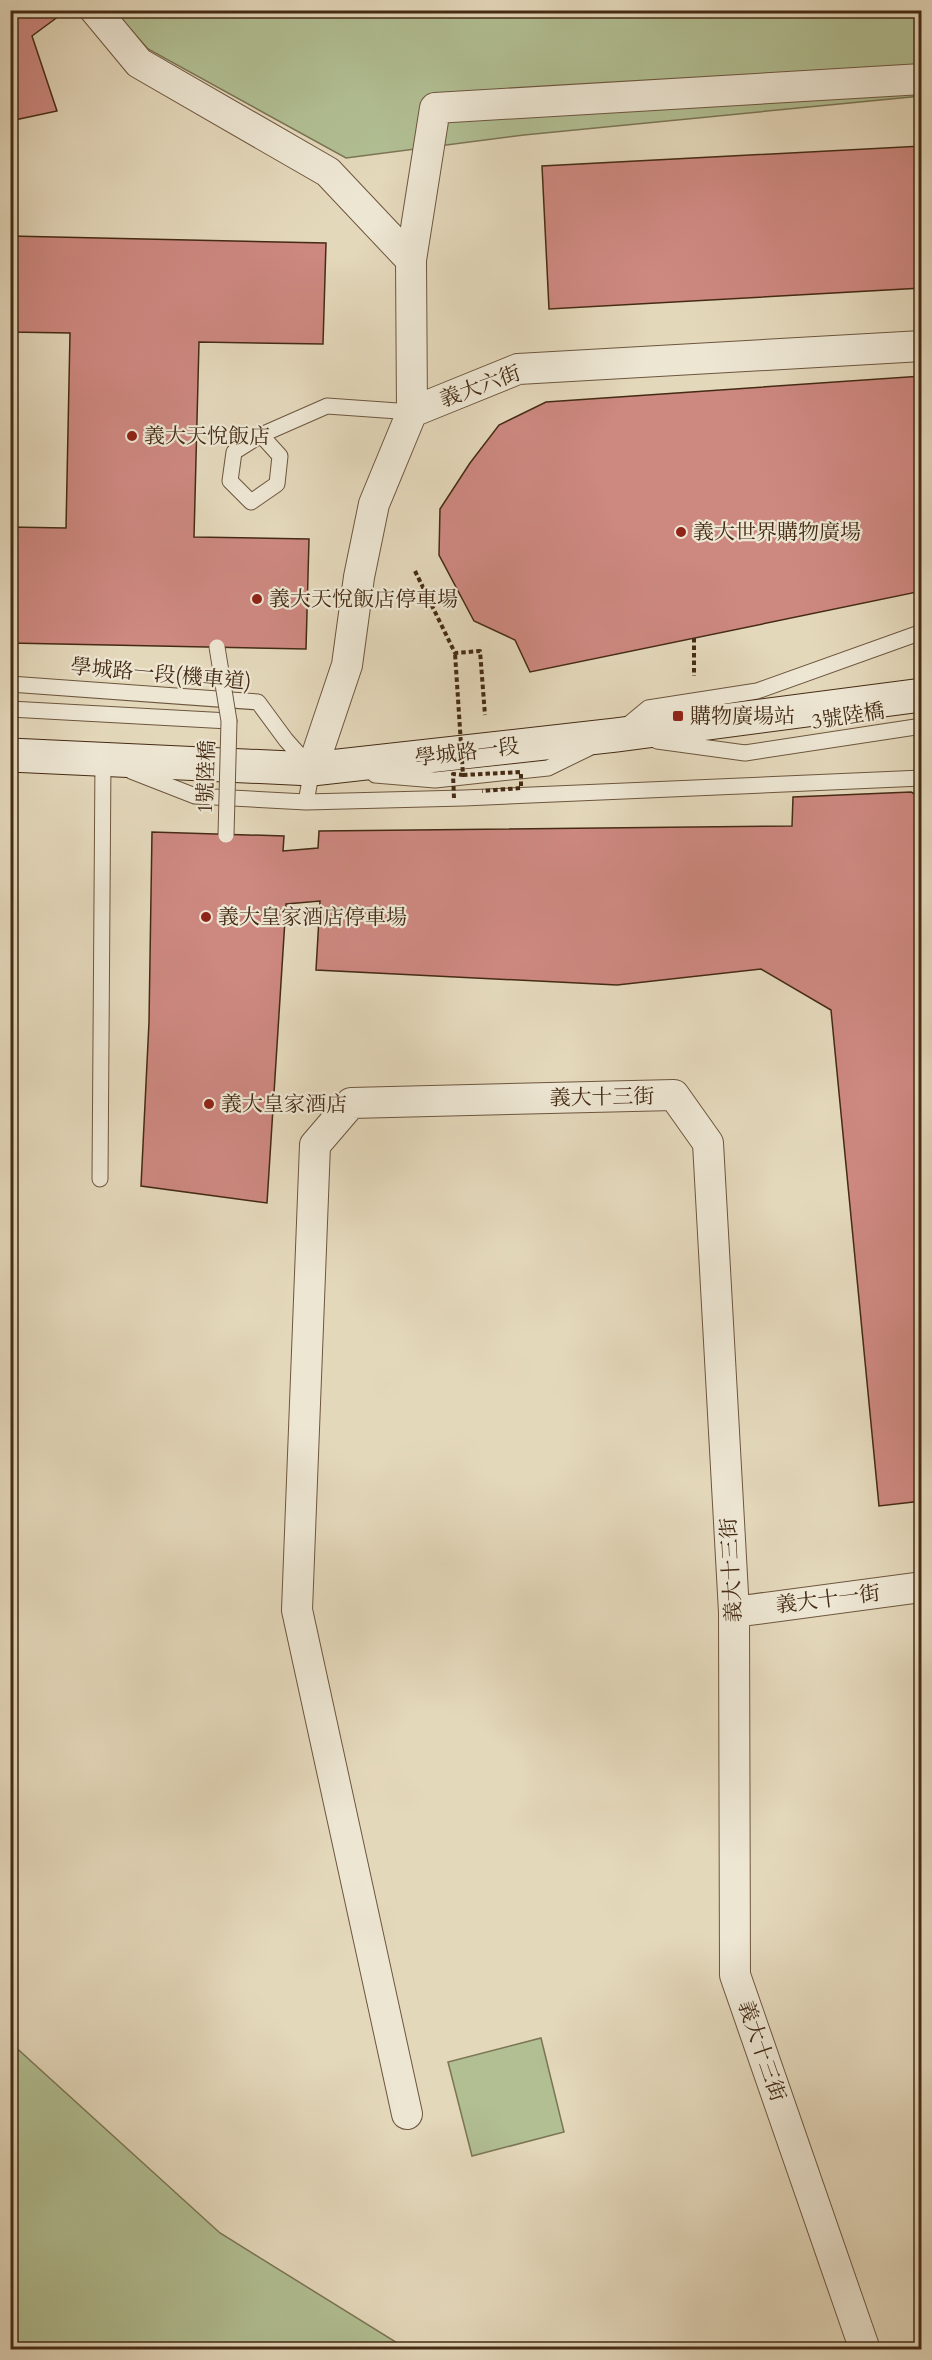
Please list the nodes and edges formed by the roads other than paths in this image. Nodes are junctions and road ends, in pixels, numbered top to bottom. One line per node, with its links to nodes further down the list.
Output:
1 (95, 10): 3 (street)
2 (921, 79): 3 (street)
3 (411, 260): 5 (street)
4 (921, 346): 5 (street, 義大六街)
5 (412, 412): 6 (lane); 19 (street, 義大六街)
6 (261, 435)
7 (921, 632): 12 (lane)
8 (217, 647): 14 (lane, 1號陸橋, bridge)
9 (10, 684): 19 (lane, 學城路一段(機車道))
10 (921, 695): 12 (main road, 學城路一段)
11 (714, 696): 12 (lane); 12 (lane); 16 (lane)
12 (752, 704): 16 (main road, 學城路一段)
13 (10, 709): 14 (lane, 1號陸橋)
14 (229, 721): 22 (lane, 1號陸橋, bridge)
15 (921, 726): 16 (lane, 3號陸橋)
16 (616, 735): 19 (main road, 學城路一段)
17 (10, 754): 18 (main road, 學城路一段)
18 (103, 759): 19 (main road, 學城路一段); 21 (lane); 23 (lane)
19 (312, 769): 21 (lane)
20 (921, 778): 21 (lane)
21 (306, 802)
22 (226, 835)
23 (100, 1179)
24 (921, 1587): 25 (street, 義大十一街)
25 (734, 1612): 26 (street, 義大十三街); 27 (street, 義大十三街)
26 (407, 2114)
27 (865, 2349)

